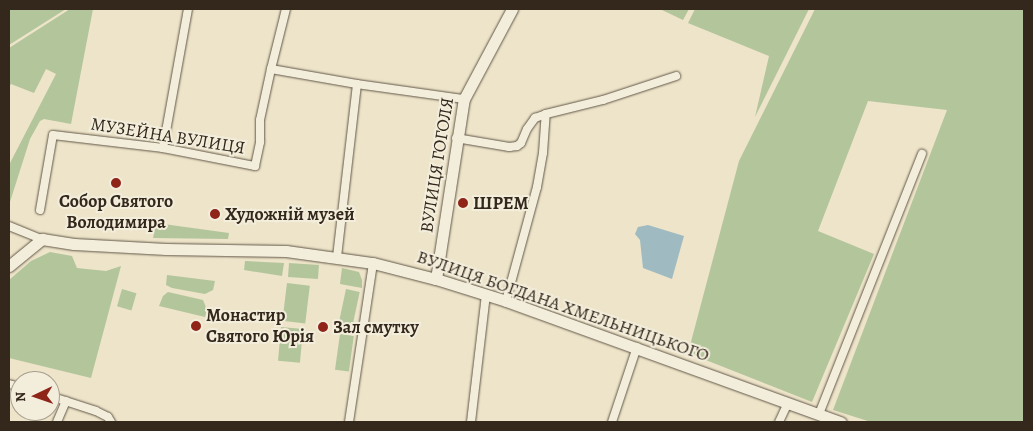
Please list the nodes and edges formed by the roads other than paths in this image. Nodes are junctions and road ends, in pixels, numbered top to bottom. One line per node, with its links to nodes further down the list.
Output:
1 (188, 9): 10 (street)
2 (286, 9): 4 (street, МУЗЕЙНА ВУЛИЦЯ)
3 (512, 9): 7 (main road, ВУЛИЦЯ ГОГОЛЯ)
4 (271, 69): 6 (street); 10 (street, МУЗЕЙНА ВУЛИЦЯ)
5 (676, 76): 8 (street)
6 (357, 84): 7 (street); 15 (street)
7 (464, 99): 9 (main road, ВУЛИЦЯ ГОГОЛЯ)
8 (546, 114): 9 (street); 20 (street)
9 (456, 138): 18 (main road, ВУЛИЦЯ ГОГОЛЯ)
10 (163, 148): 12 (street, МУЗЕЙНА ВУЛИЦЯ)
11 (922, 154): 25 (street)
12 (40, 210)
13 (9, 226): 14 (street)
14 (42, 239): 15 (main road, ВУЛИЦЯ БОГДАНА ХМЕЛЬНИЦЬКОГО); 17 (main road)
15 (337, 257): 16 (main road, ВУЛИЦЯ БОГДАНА ХМЕЛЬНИЦЬКОГО)
16 (373, 263): 18 (main road, ВУЛИЦЯ БОГДАНА ХМЕЛЬНИЦЬКОГО); 28 (street)
17 (9, 266)
18 (436, 279): 19 (main road, ВУЛИЦЯ БОГДАНА ХМЕЛЬНИЦЬКОГО)
19 (486, 295): 20 (main road, ВУЛИЦЯ БОГДАНА ХМЕЛЬНИЦЬКОГО); 29 (street)
20 (506, 301): 21 (main road, ВУЛИЦЯ БОГДАНА ХМЕЛЬНИЦЬКОГО)
21 (637, 347): 24 (main road, ВУЛИЦЯ БОГДАНА ХМЕЛЬНИЦЬКОГО); 30 (street)
22 (60, 399): 23 (street)
23 (66, 401): 26 (street); 27 (street)
24 (788, 403): 25 (main road, ВУЛИЦЯ БОГДАНА ХМЕЛЬНИЦЬКОГО); 31 (street)
25 (819, 414): 32 (main road, ВУЛИЦЯ БОГДАНА ХМЕЛЬНИЦЬКОГО)
26 (57, 422)
27 (110, 422)
28 (349, 422)
29 (471, 422)
30 (612, 422)
31 (779, 422)
32 (840, 422)

